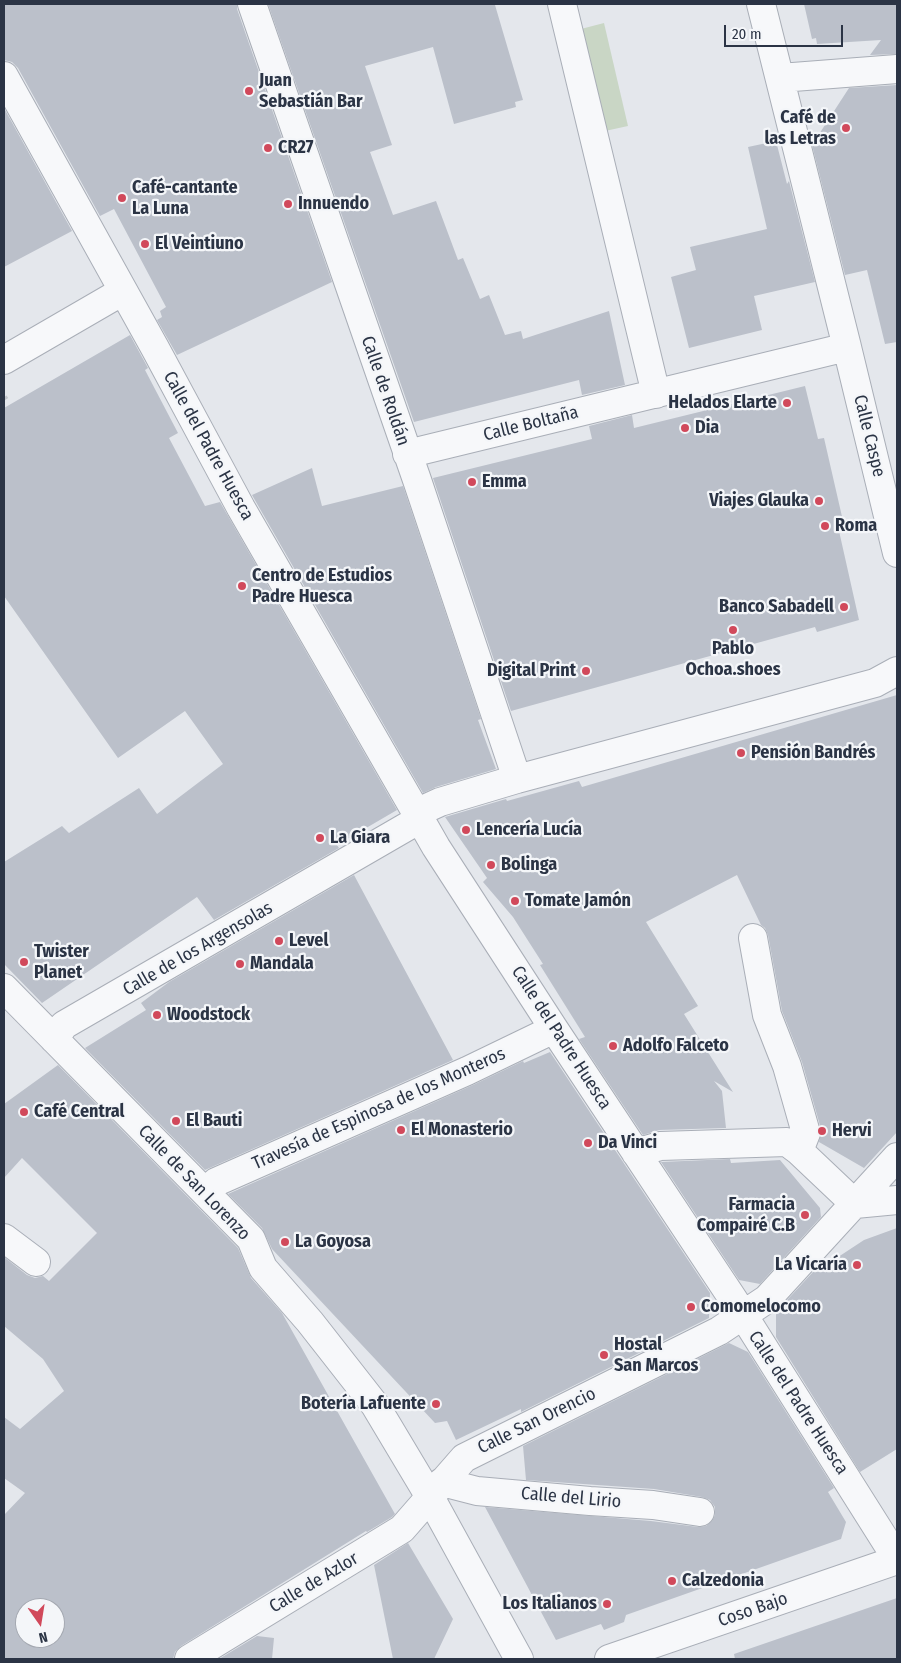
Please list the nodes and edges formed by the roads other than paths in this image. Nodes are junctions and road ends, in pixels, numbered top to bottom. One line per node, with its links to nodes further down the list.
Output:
1 (252, 4): 11 (street, Calle de Roldán)
2 (562, 4): 10 (street)
3 (761, 4): 6 (street, Calle Caspe)
4 (897, 69): 6 (street)
5 (4, 76): 7 (street, Calle del Padre Huesca)
6 (780, 78): 8 (street, Calle Caspe)
7 (123, 291): 9 (street); 15 (street, Calle del Padre Huesca)
8 (847, 348): 10 (street, Calle Boltaña); 12 (street, Calle Caspe)
9 (4, 360)
10 (656, 394): 11 (street, Calle Boltaña)
11 (407, 454): 14 (street, Calle de Roldán)
12 (897, 553)
13 (897, 671): 14 (street, Calle de los Argensolas)
14 (517, 779): 15 (street, Calle de los Argensolas)
15 (418, 816): 18 (street, Calle del Padre Huesca); 19 (street, Calle de los Argensolas)
16 (753, 938): 20 (street)
17 (4, 988): 19 (street, Calle de San Lorenzo)
18 (554, 1029): 21 (street, Calle del Padre Huesca); 23 (street, Travesía de Espinosa de los Monteros)
19 (54, 1039): 23 (street, Calle de San Lorenzo)
20 (800, 1151): 21 (street); 25 (street)
21 (636, 1152): 28 (street, Calle del Padre Huesca)
22 (897, 1157): 25 (street, Calle San Orencio)
23 (205, 1192): 29 (street, Calle de San Lorenzo)
24 (897, 1200): 25 (street)
25 (855, 1204): 28 (street, Calle San Orencio)
26 (4, 1238): 27 (street)
27 (36, 1262)
28 (742, 1315): 29 (street, Calle San Orencio); 31 (street, Calle del Padre Huesca)
29 (436, 1489): 30 (street, Calle del Lirio); 32 (street, Calle de Azlor); 33 (street, Calle de San Lorenzo)
30 (700, 1512)
31 (897, 1559): 34 (street, Coso Bajo)
32 (189, 1659)
33 (519, 1659)
34 (609, 1659)

